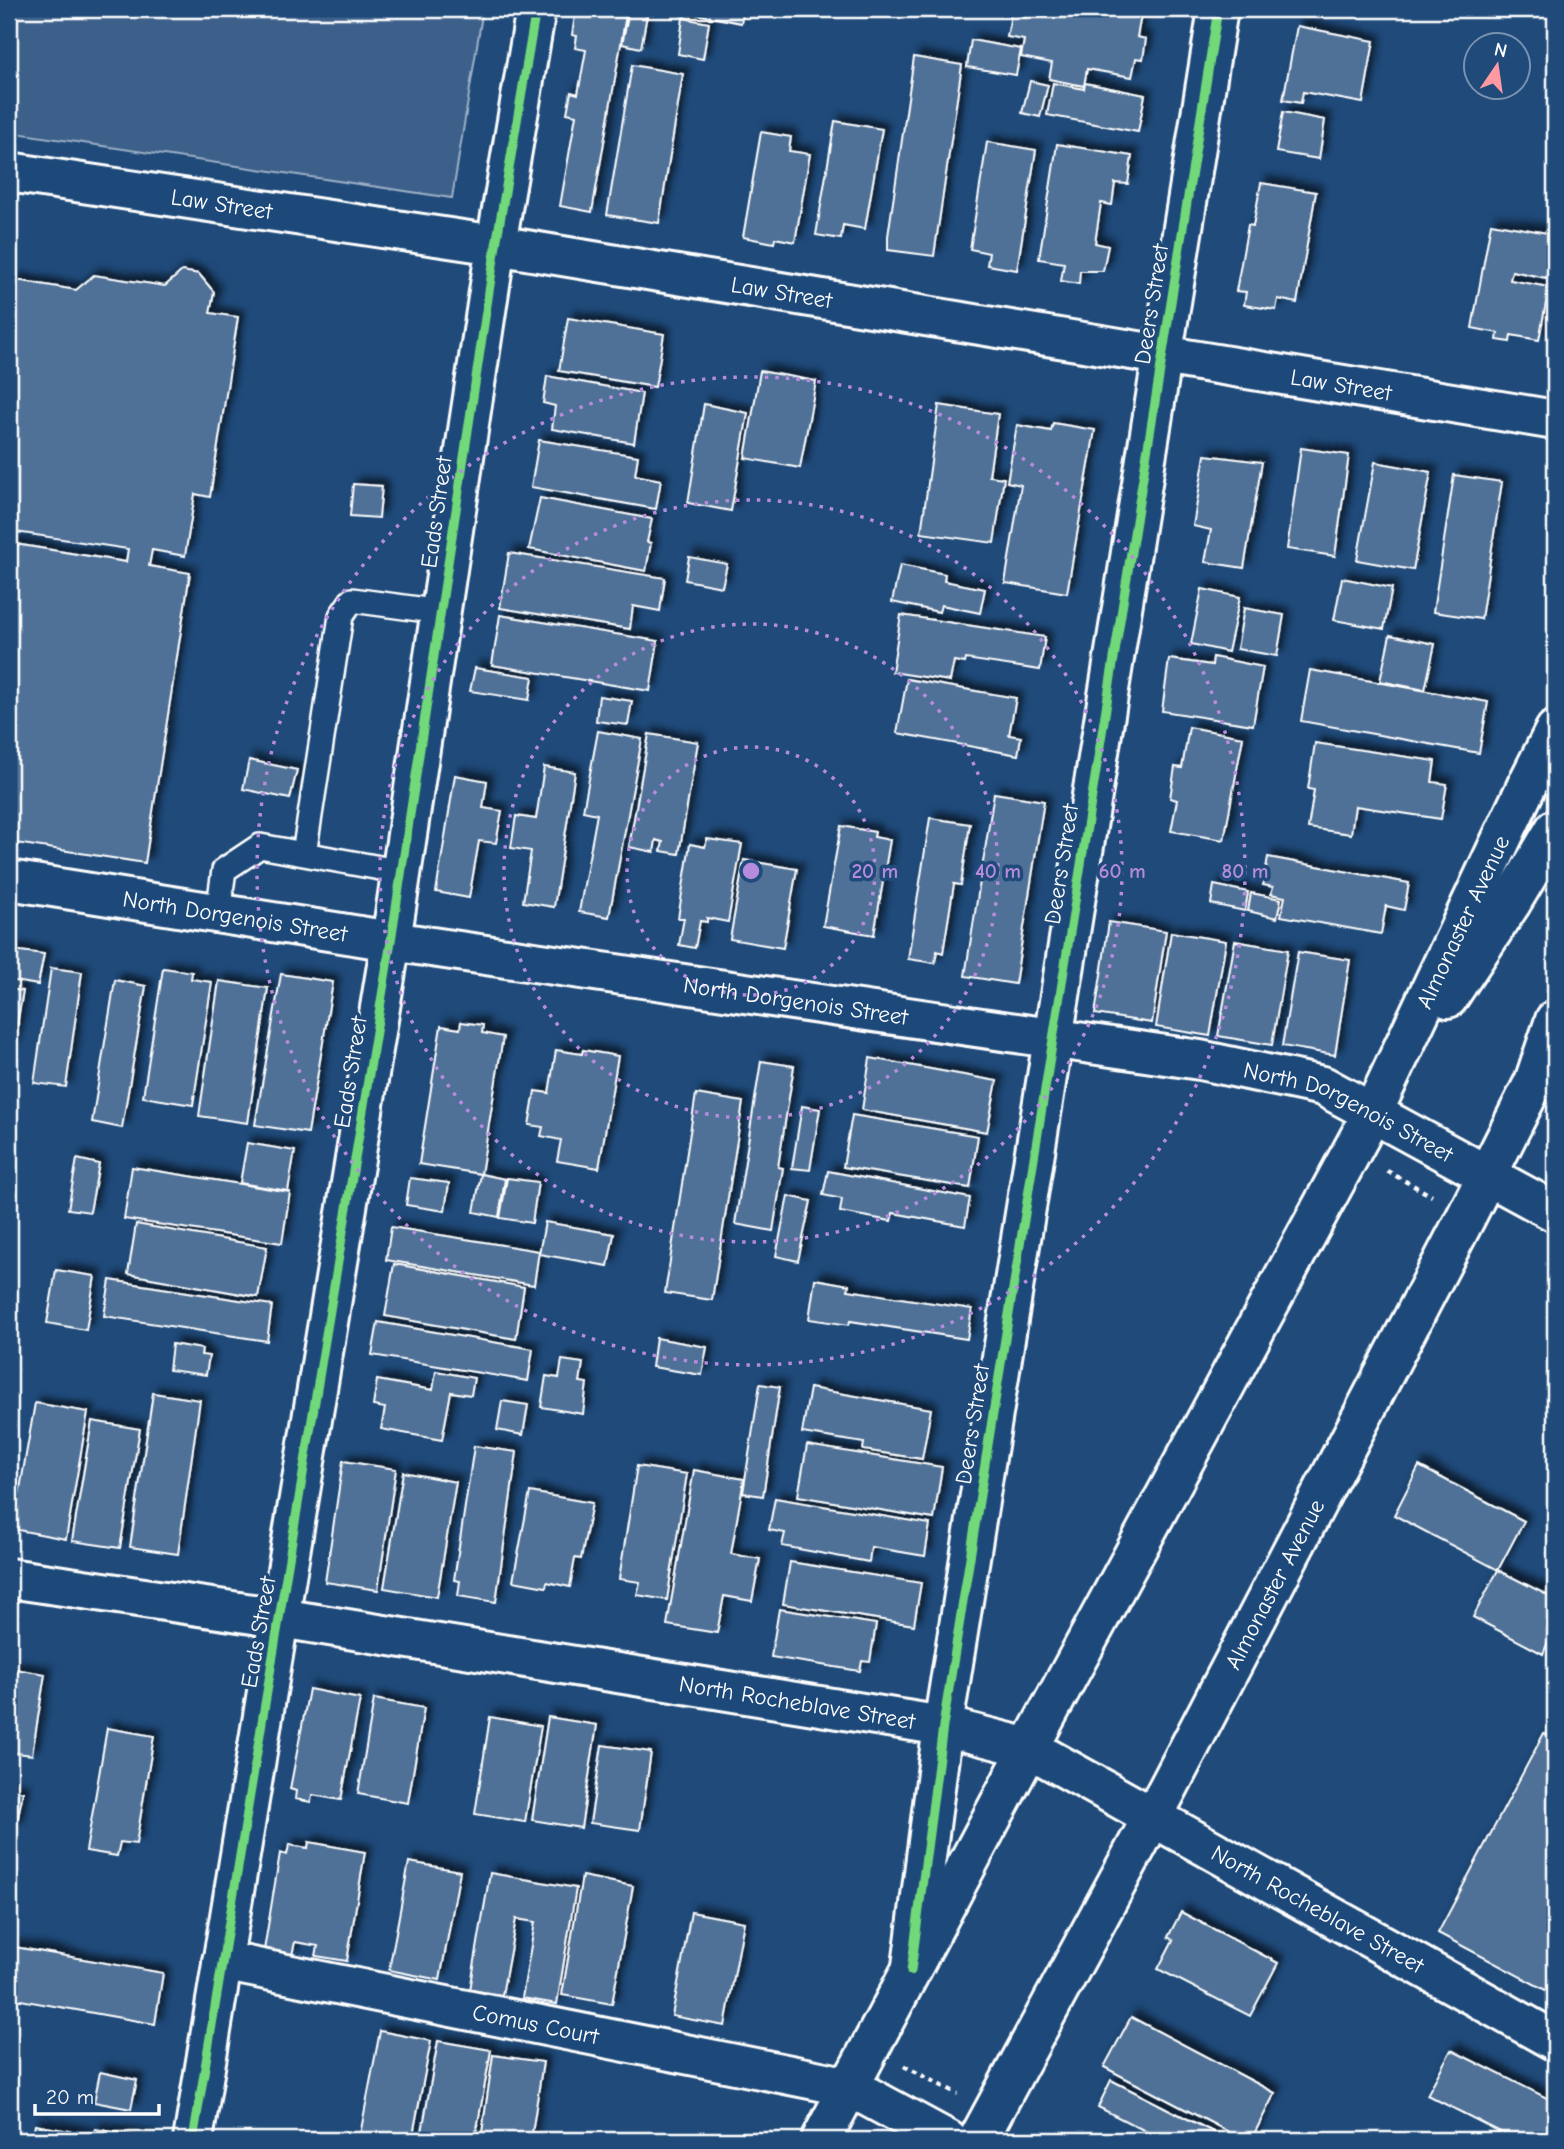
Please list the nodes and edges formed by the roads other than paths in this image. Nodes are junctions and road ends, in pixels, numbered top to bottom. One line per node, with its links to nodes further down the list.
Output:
1 (536, 9): 4 (street, Eads Street)
2 (1218, 9): 5 (street, Deers Street)
3 (9, 172): 4 (street, Law Street)
4 (496, 245): 5 (street, Law Street); 7 (street, Eads Street)
5 (1162, 356): 6 (street, Law Street); 16 (street, Deers Street)
6 (1555, 420)
7 (441, 612): 10 (lane); 11 (street, Eads Street)
8 (1555, 730): 18 (street, Almonaster Avenue)
9 (1555, 829): 18 (street, Almonaster Avenue)
10 (304, 854): 11 (lane); 13 (lane)
11 (402, 872): 14 (street, Eads Street)
12 (9, 880): 13 (street, North Dorgenois Street)
13 (218, 914): 14 (street, North Dorgenois Street)
14 (391, 941): 16 (street, North Dorgenois Street); 22 (street, Eads Street)
15 (1555, 1020): 17 (street, Almonaster Avenue)
16 (1053, 1037): 18 (street, North Dorgenois Street); 23 (street, Deers Street)
17 (1545, 1068): 19 (street, Almonaster Avenue)
18 (1372, 1114): 19 (street, North Dorgenois Street); 24 (street, Almonaster Avenue)
19 (1487, 1175): 20 (street, North Dorgenois Street); 25 (street, Almonaster Avenue)
20 (1555, 1212)
21 (9, 1578): 22 (street, North Rocheblave Street)
22 (280, 1618): 23 (street, North Rocheblave Street); 26 (street, Eads Street)
23 (943, 1726): 24 (street, North Rocheblave Street); 27 (street, Deers Street)
24 (1029, 1748): 25 (street, North Rocheblave Street); 27 (street, Almonaster Avenue)
25 (1153, 1816): 28 (street, North Rocheblave Street); 33 (street, Almonaster Avenue)
26 (222, 1961): 29 (street, Comus Court); 30 (street, Eads Street)
27 (911, 1971): 29 (street, Almonaster Avenue)
28 (1555, 2041)
29 (850, 2087): 31 (street, Almonaster Avenue); 32 (street, Comus Court)
30 (193, 2140)
31 (821, 2140)
32 (948, 2140)
33 (978, 2140)

